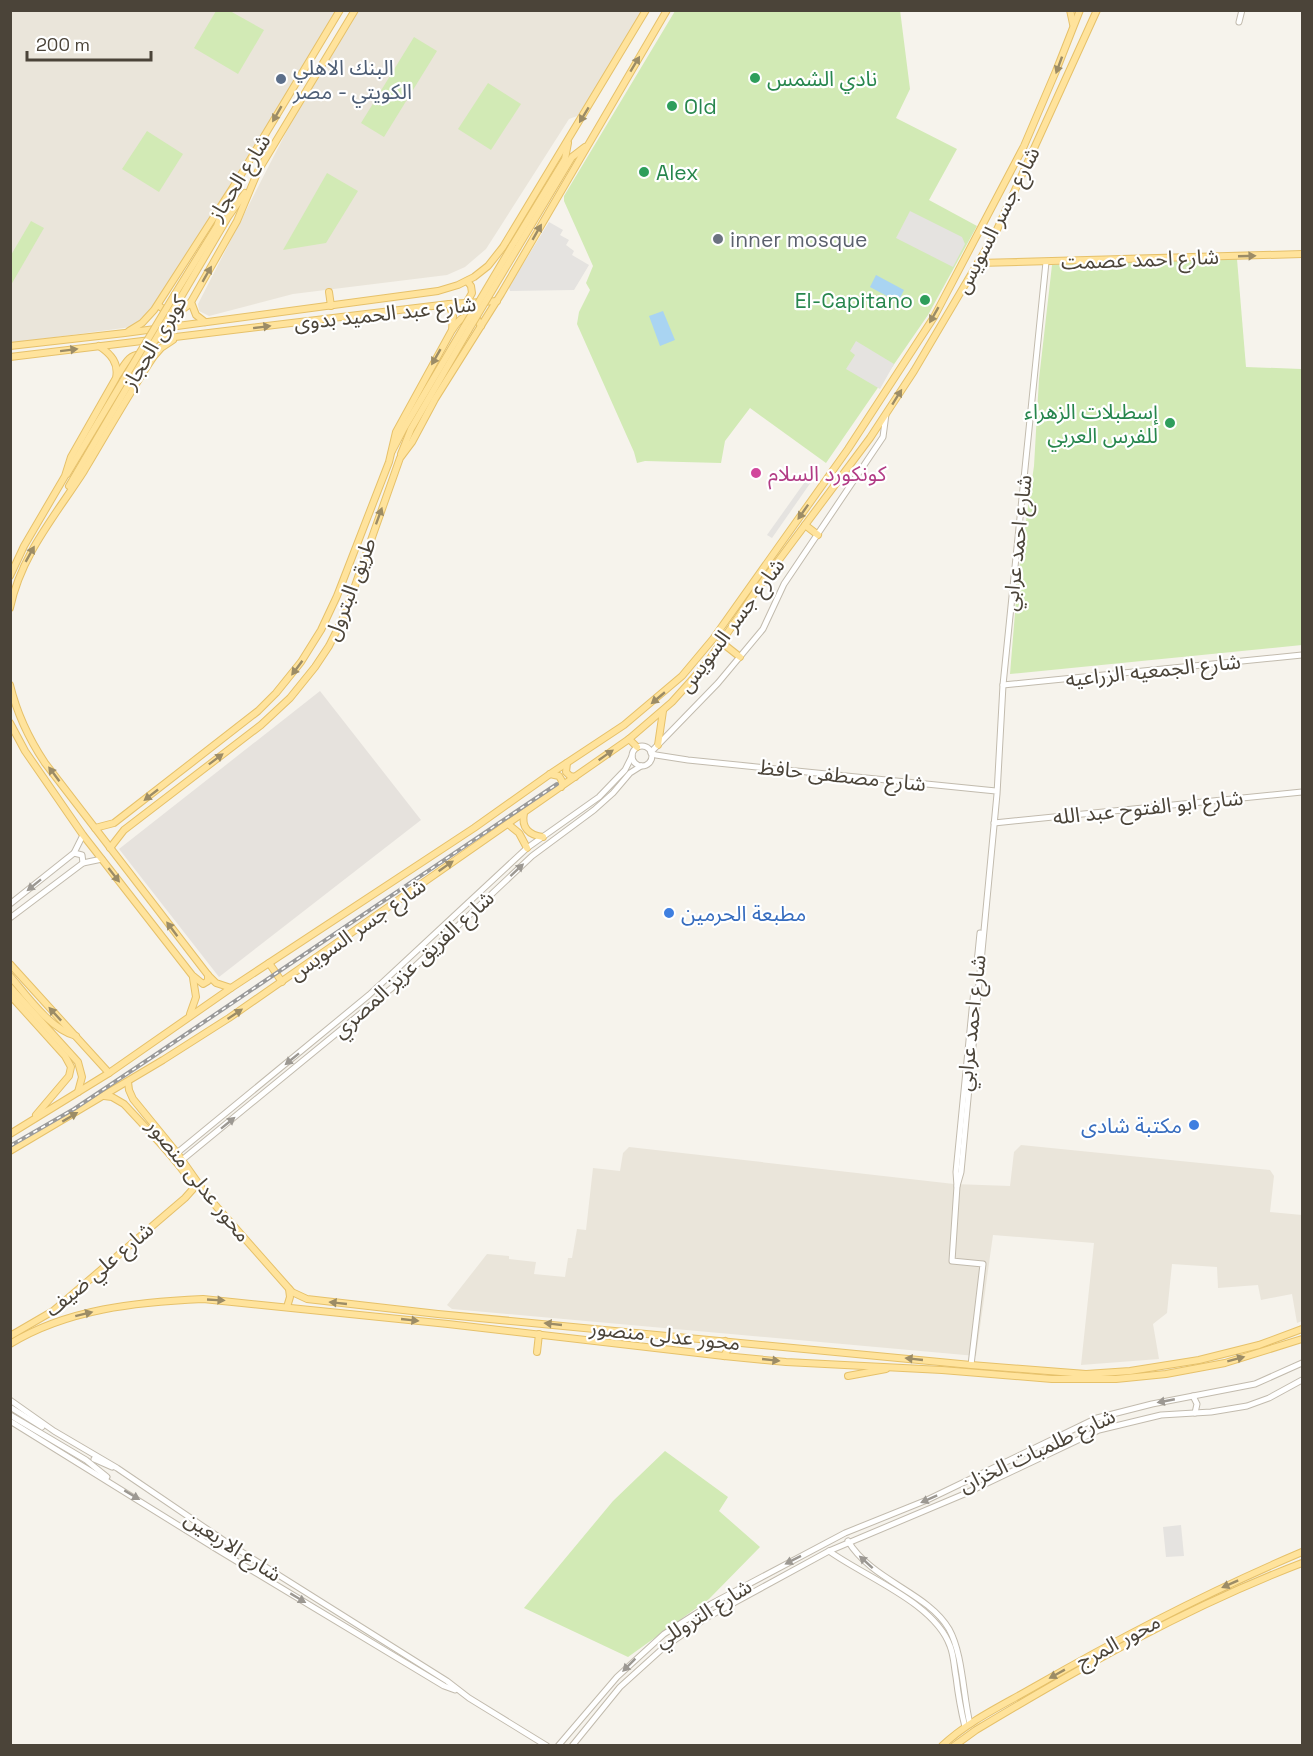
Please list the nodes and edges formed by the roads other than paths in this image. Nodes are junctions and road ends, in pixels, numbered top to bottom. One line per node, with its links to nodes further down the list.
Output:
1 (340, 10): 11 (main road, شارع الحجاز)
2 (355, 10): 12 (main road, شارع الحجاز)
3 (646, 10): 15 (main road, شارع عبد الحميد بدوى, one-way to 15)
4 (667, 10): 16 (main road, شارع عبد الحميد بدوى, one-way to 4)
5 (1070, 10): 10 (main road)
6 (1080, 10): 10 (main road, شارع جسر السويس)
7 (1097, 10): 24 (main road, شارع جسر السويس)
8 (1242, 10): 9 (street)
9 (1239, 22)
10 (1073, 24): 49 (main road, شارع جسر السويس, one-way to 49)
11 (331, 26): 12 (main road); 13 (main road, شارع الحجاز)
12 (341, 33): 14 (main road, شارع الحجاز)
13 (322, 41): 14 (main road); 18 (main road, شارع الحجاز, one-way to 18)
14 (332, 48): 17 (main road, شارع الحجاز)
15 (568, 140): 19 (main road, شارع عبد الحميد بدوى); 20 (main road)
16 (587, 146): 20 (main road); 22 (main road, شارع عبد الحميد بدوى, one-way to 16)
17 (249, 189): 29 (main road, كوبرى الحجاز); 32 (main road, شارع الحجاز, one-way to 17)
18 (225, 200): 29 (main road, كوبرى الحجاز); 34 (main road, شارع الحجاز)
19 (503, 247): 22 (main road); 25 (main road, شارع عبد الحميد بدوى)
20 (515, 247): 38 (main road, bridge)
21 (1302, 254): 23 (main road, شارع احمد عصمت, one-way to 21)
22 (523, 256): 26 (main road, شارع عبد الحميد بدوى)
23 (1046, 262): 24 (main road, شارع احمد عصمت); 65 (street, شارع احمد عرابي)
24 (978, 263): 48 (main road, شارع جسر السويس, one-way to 24)
25 (488, 266): 26 (main road); 27 (main road, شارع عبد الحميد بدوى)
26 (511, 277): 30 (main road, شارع عبد الحميد بدوى)
27 (466, 281): 31 (main road); 35 (main road, شارع عبد الحميد بدوى)
28 (329, 292): 35 (main road)
29 (178, 296): 46 (main road, كوبرى الحجاز, bridge)
30 (497, 301): 31 (main road, شارع عبد الحميد بدوى); 37 (main road, طريق البترول)
31 (467, 302): 33 (main road, شارع عبد الحميد بدوى)
32 (191, 303): 34 (main road); 36 (main road)
33 (448, 304): 39 (main road); 41 (main road, شارع عبد الحميد بدوى, one-way to 33)
34 (158, 305): 40 (main road, شارع الحجاز)
35 (331, 306): 36 (main road, شارع عبد الحميد بدوى)
36 (206, 322): 40 (main road, شارع عبد الحميد بدوى)
37 (481, 326): 39 (main road); 54 (main road, طريق البترول)
38 (466, 329): 52 (main road); 54 (main road)
39 (452, 330): 52 (main road, طريق البترول, one-way to 52)
40 (125, 333): 42 (main road, شارع عبد الحميد بدوى)
41 (180, 338): 43 (main road, شارع عبد الحميد بدوى); 45 (main road)
42 (10, 346)
43 (98, 346): 44 (main road, شارع عبد الحميد بدوى, one-way to 43); 47 (main road)
44 (10, 357)
45 (148, 364): 47 (main road); 56 (main road)
46 (130, 376): 55 (main road, كوبرى الحجاز); 56 (main road, كوبرى الحجاز)
47 (116, 378): 55 (main road)
48 (886, 414): 50 (main road, شارع جسر السويس); 58 (street)
49 (860, 431): 50 (main road); 51 (main road, شارع جسر السويس)
50 (870, 438): 53 (main road, شارع جسر السويس)
51 (848, 449): 53 (main road); 77 (main road, شارع جسر السويس, one-way to 77)
52 (391, 453): 68 (main road, طريق البترول, one-way to 68)
53 (857, 456): 57 (main road, شارع جسر السويس)
54 (400, 458): 69 (main road, طريق البترول, one-way to 54)
55 (65, 476): 59 (main road)
56 (64, 498): 60 (main road, one-way to 56)
57 (805, 525): 58 (main road); 61 (main road, شارع جسر السويس)
58 (818, 534): 63 (street)
59 (10, 576)
60 (10, 609)
61 (722, 642): 63 (main road); 66 (main road, شارع جسر السويس)
62 (1302, 655): 65 (street, شارع الجمعيه الزراعيه)
63 (740, 657): 71 (street)
64 (10, 685): 88 (main road, one-way to 64)
65 (1003, 685): 82 (street, شارع احمد عرابي)
66 (663, 711): 70 (main road, شارع جسر السويس); 71 (main road)
67 (10, 723): 90 (main road)
68 (242, 725): 69 (main road); 85 (main road, طريق البترول, one-way to 85)
69 (250, 734): 89 (main road, طريق البترول, one-way to 69)
70 (629, 739): 72 (main road); 80 (main road, شارع جسر السويس, one-way to 70)
71 (658, 745): 73 (street)
72 (637, 747): 73 (street); 74 (street)
73 (651, 752): 75 (street, شارع مصطفى حافظ); 76 (street)
74 (632, 756): 78 (street); 91 (street, شارع الفريق عزيز المصري)
75 (688, 759): 76 (street, شارع مصطفى حافظ); 82 (street, شارع مصطفى حافظ)
76 (649, 762): 78 (street)
77 (567, 763): 79 (main road, شارع جسر السويس); 80 (main road)
78 (640, 765): 102 (street, شارع الفريق عزيز المصري, one-way to 78)
79 (550, 774): 81 (main road); 100 (main road, شارع جسر السويس)
80 (575, 777): 81 (main road, شارع جسر السويس)
81 (561, 788): 84 (main road, شارع جسر السويس)
82 (996, 790): 86 (street, شارع احمد عرابي); 128 (street, شارع احمد عرابي)
83 (1302, 792): 86 (street, شارع ابو الفتوح عبد الله)
84 (524, 813): 87 (main road, شارع جسر السويس); 91 (main road)
85 (114, 823): 88 (main road, طريق البترول); 89 (main road)
86 (994, 823): 128 (street, شارع احمد عرابي)
87 (508, 824): 93 (main road); 106 (main road, شارع جسر السويس, one-way to 87)
88 (95, 828): 92 (main road)
89 (120, 833): 92 (main road, طريق البترول)
90 (83, 835): 94 (street); 95 (main road)
91 (543, 837): 93 (street, شارع الفريق عزيز المصري)
92 (110, 848): 104 (main road, one-way to 92)
93 (527, 848): 99 (street, شارع الفريق عزيز المصري)
94 (74, 853): 96 (street); 97 (street, one-way to 97)
95 (102, 859): 96 (street); 103 (main road, one-way to 103)
96 (83, 863): 98 (street)
97 (10, 904)
98 (10, 918)
99 (405, 962): 102 (street); 112 (street, شارع الفريق عزيز المصري)
100 (269, 963): 106 (main road); 108 (main road, شارع جسر السويس)
101 (10, 964): 111 (main road, one-way to 101)
102 (412, 969): 113 (street, شارع الفريق عزيز المصري)
103 (192, 975): 104 (main road); 110 (main road)
104 (208, 975): 108 (main road)
105 (10, 976): 111 (main road)
106 (282, 982): 116 (main road, شارع جسر السويس, one-way to 106)
107 (10, 987): 114 (main road)
108 (231, 988): 110 (main road, شارع جسر السويس)
109 (10, 995): 114 (main road)
110 (188, 1018): 115 (main road, شارع جسر السويس)
111 (76, 1036): 115 (main road)
112 (310, 1044): 113 (street); 123 (street, شارع الفريق عزيز المصري, one-way to 123)
113 (316, 1050): 124 (street, شارع الفريق عزيز المصري, one-way to 113)
114 (67, 1054): 117 (main road); 121 (main road)
115 (109, 1073): 117 (main road, شارع جسر السويس)
116 (128, 1082): 118 (main road, شارع جسر السويس); 119 (main road, محور عدلى منصور)
117 (78, 1092): 121 (main road, شارع جسر السويس)
118 (104, 1096): 120 (main road, محور عدلى منصور); 125 (main road, شارع جسر السويس, one-way to 118)
119 (131, 1096): 120 (main road); 126 (main road, محور عدلى منصور)
120 (123, 1103): 130 (main road, محور عدلى منصور)
121 (31, 1121): 122 (main road, شارع جسر السويس)
122 (10, 1134)
123 (190, 1143): 124 (street); 126 (street, شارع الفريق عزيز المصري)
124 (195, 1149): 127 (street, شارع الفريق عزيز المصري)
125 (10, 1151)
126 (177, 1153): 127 (main road, محور عدلى منصور)
127 (182, 1160): 129 (main road, محور عدلى منصور)
128 (957, 1186): 148 (street, شارع احمد عرابي)
129 (208, 1197): 130 (main road); 131 (main road, محور عدلى منصور)
130 (185, 1198): 135 (main road, شارع علي ضيف)
131 (290, 1289): 132 (main road, محور عدلى منصور); 133 (main road)
132 (307, 1299): 134 (main road); 141 (main road, محور عدلى منصور, one-way to 132)
133 (287, 1307): 134 (main road, محور عدلى منصور); 136 (main road, محور عدلى منصور, one-way to 133)
134 (305, 1309): 138 (main road, محور عدلى منصور, one-way to 138)
135 (46, 1315): 136 (main road); 139 (main road, شارع علي ضيف)
136 (52, 1323): 143 (main road, محور عدلى منصور)
137 (1302, 1329): 148 (main road, محور عدلى منصور)
138 (538, 1334): 144 (main road); 145 (main road, محور عدلى منصور)
139 (10, 1336)
140 (1302, 1339): 149 (main road, محور عدلى منصور, one-way to 140)
141 (725, 1341): 142 (main road, محور عدلى منصور); 145 (main road)
142 (741, 1342): 146 (main road); 148 (main road, محور عدلى منصور, one-way to 142)
143 (10, 1344)
144 (537, 1352)
145 (724, 1356): 146 (main road, محور عدلى منصور)
146 (738, 1357): 149 (main road, محور عدلى منصور, one-way to 149)
147 (1302, 1363): 152 (street, شارع طلمبات الخزان)
148 (970, 1365)
149 (896, 1367): 150 (main road)
150 (848, 1376)
151 (1302, 1380): 155 (street, شارع طلمبات الخزان)
152 (1192, 1396): 155 (street); 160 (street, شارع طلمبات الخزان, one-way to 160)
153 (10, 1400): 158 (street, شارع الاربعين)
154 (10, 1407): 158 (street)
155 (1195, 1413): 161 (street, شارع طلمبات الخزان)
156 (10, 1415): 159 (street)
157 (10, 1421): 159 (street, شارع الاربعين)
158 (117, 1468): 170 (street, شارع الاربعين)
159 (112, 1483): 170 (street, شارع الاربعين, one-way to 170)
160 (901, 1510): 161 (street); 162 (street, شارع طلمبات الخزان)
161 (905, 1519): 163 (street, شارع طلمبات الخزان)
162 (845, 1533): 169 (street, شارع التروللي, one-way to 169)
163 (848, 1541): 164 (street, شارع التروللي); 172 (street, one-way to 163)
164 (829, 1551): 171 (street, شارع التروللي); 172 (street)
165 (1302, 1552): 167 (main road, محور المرج)
166 (1302, 1563): 168 (main road, محور المرج)
167 (1264, 1568): 168 (main road); 172 (main road, محور المرج, one-way to 172)
168 (1268, 1577): 177 (main road, محور المرج)
169 (606, 1689): 171 (street); 174 (street, شارع التروللي)
170 (457, 1690): 173 (street, شارع الاربعين)
171 (613, 1694): 175 (street, شارع التروللي)
172 (967, 1726): 176 (main road, محور المرج)
173 (547, 1746)
174 (558, 1746)
175 (572, 1746)
176 (942, 1746)
177 (954, 1746)

